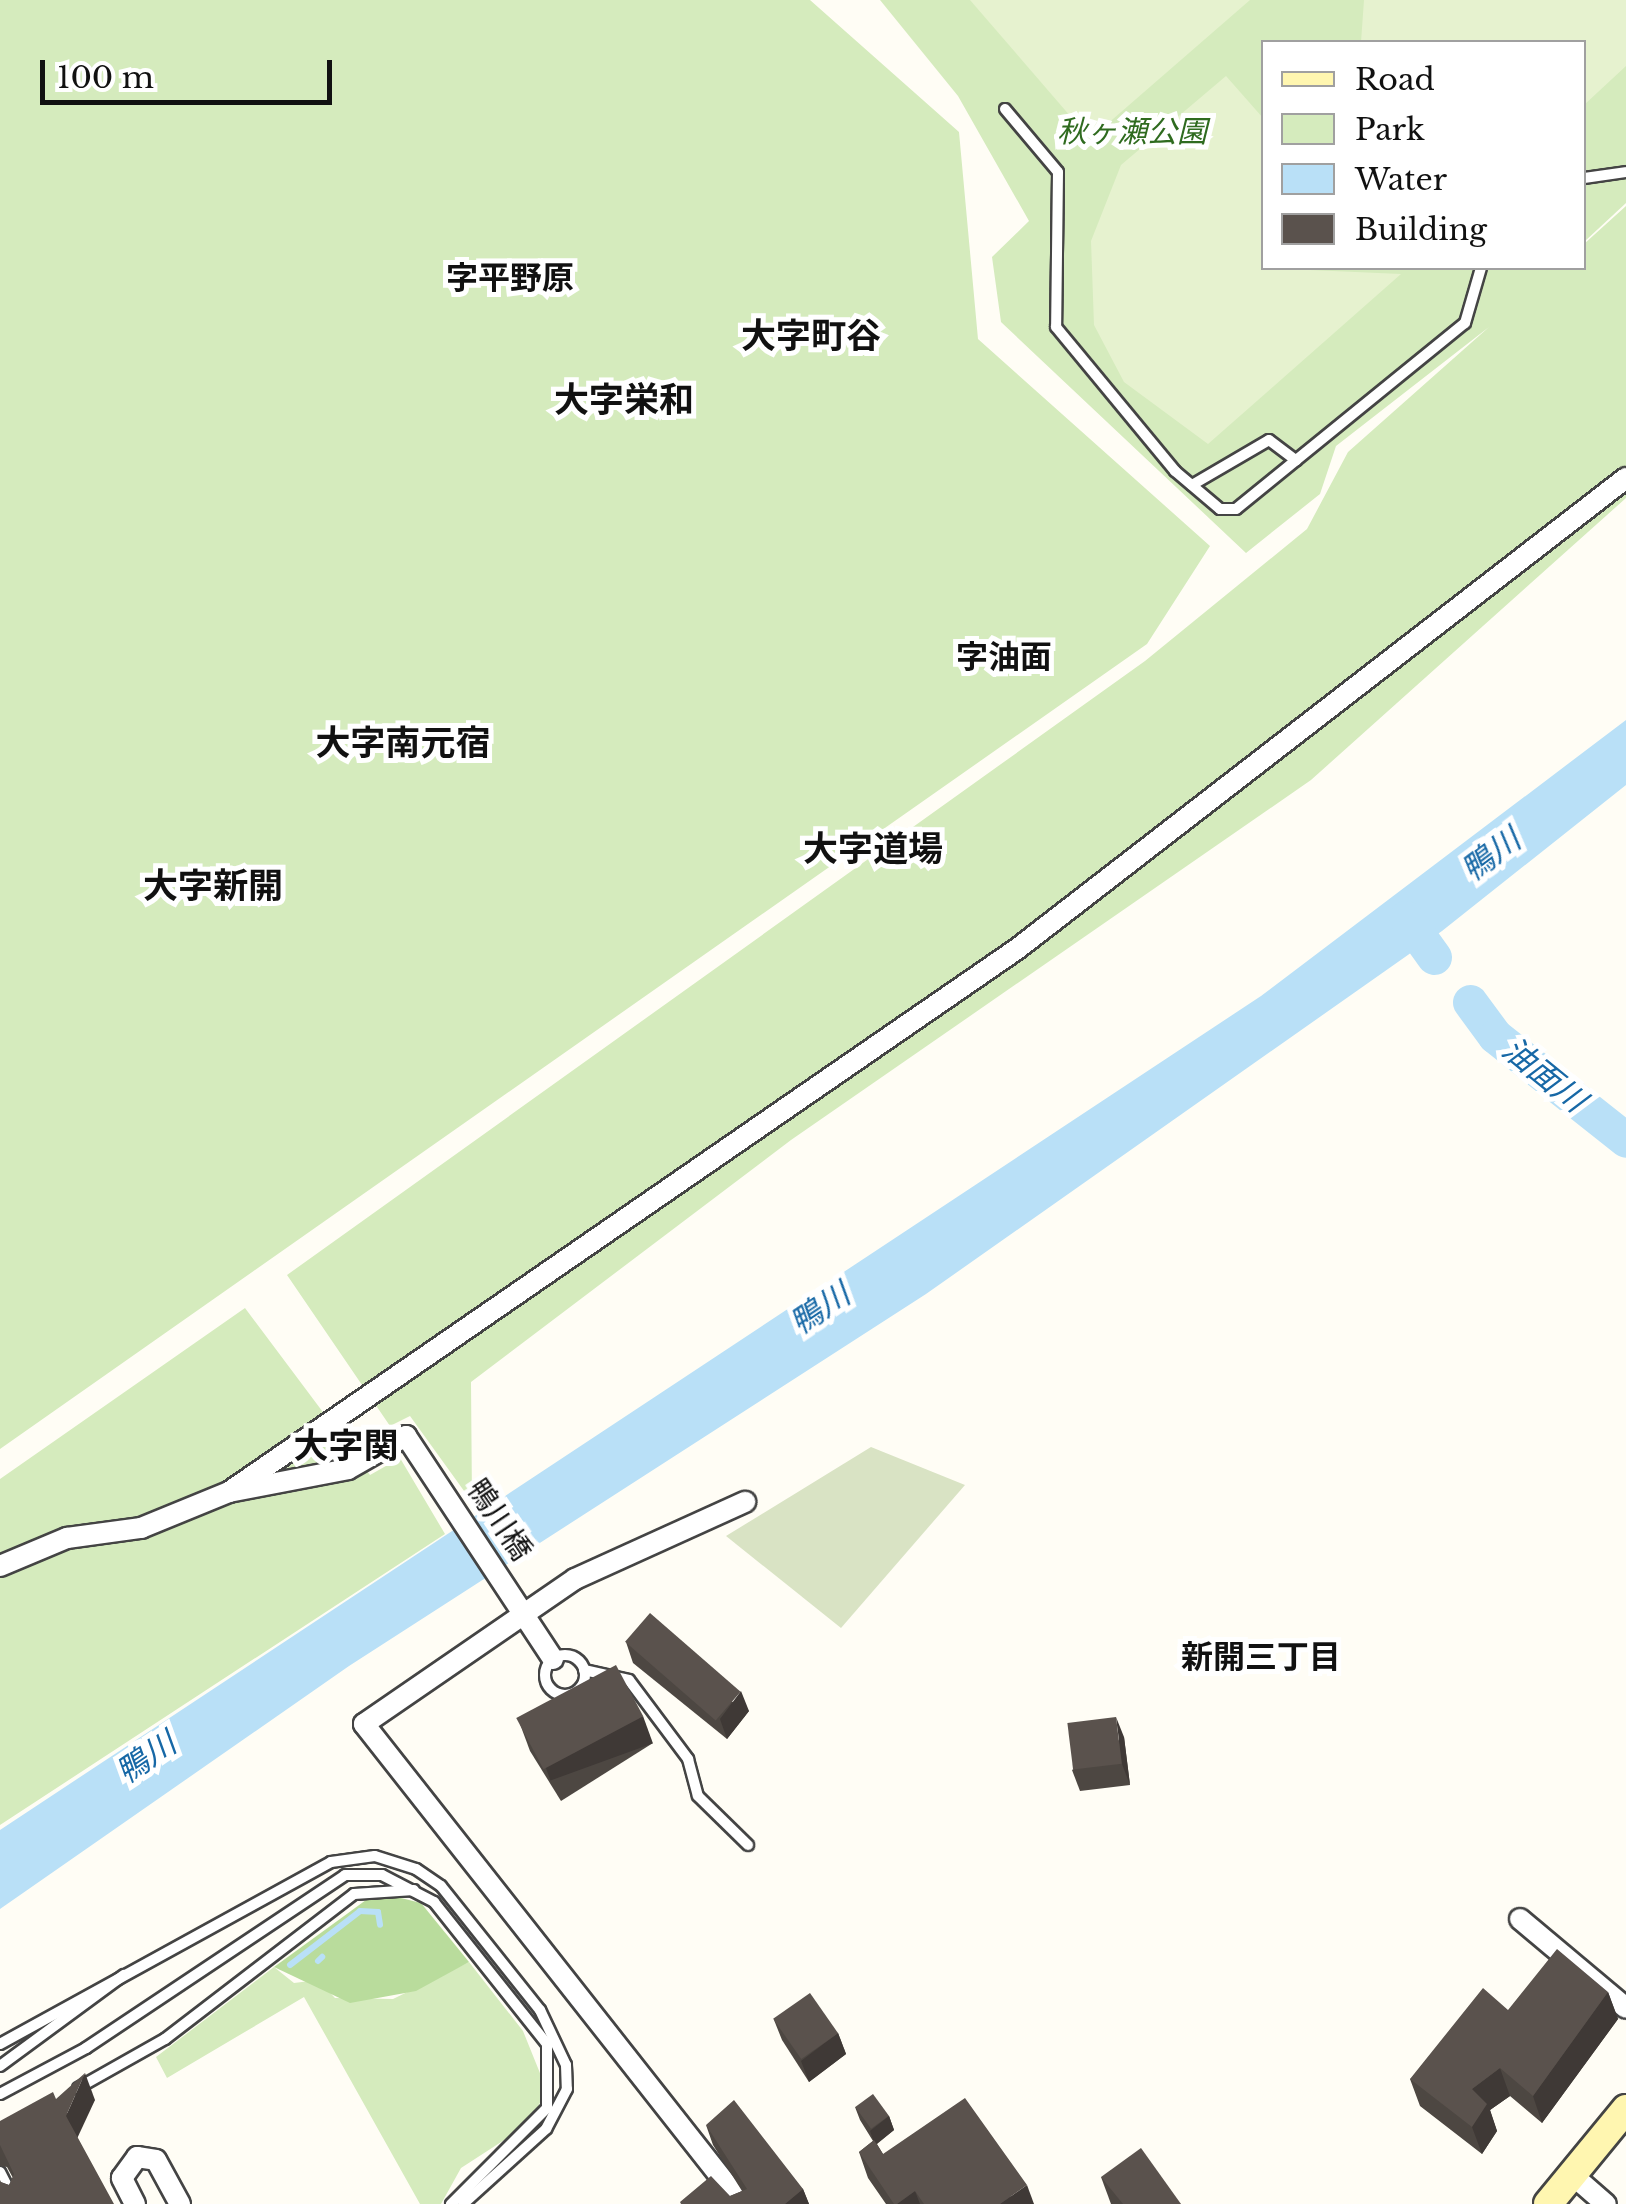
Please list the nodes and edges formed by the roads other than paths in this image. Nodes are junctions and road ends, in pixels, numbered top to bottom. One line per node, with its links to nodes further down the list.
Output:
1 (1005, 108): 7 (lane)
2 (1626, 172): 3 (lane)
3 (1586, 178)
4 (1480, 270): 5 (lane)
5 (1296, 460): 7 (lane); 7 (lane)
6 (1626, 478): 8 (street)
7 (1192, 485)
8 (229, 1492): 10 (street); 11 (street, 鴨川橋)
9 (745, 1502): 11 (street)
10 (0, 1566)
11 (524, 1612): 12 (street, 鴨川橋); 31 (street)
12 (550, 1654): 13 (lane); 13 (lane)
13 (584, 1670): 14 (lane)
14 (748, 1845)
15 (420, 1889): 21 (lane); 22 (lane); 29 (lane)
16 (1520, 1920): 18 (street)
17 (134, 1965): 19 (lane); 20 (lane); 30 (lane)
18 (1626, 2008)
19 (0, 2044)
20 (0, 2066)
21 (0, 2094)
22 (61, 2098)
23 (1626, 2109): 25 (street)
24 (0, 2172): 26 (lane)
25 (1577, 2179): 32 (street); 33 (street)
26 (16, 2204)
27 (135, 2204): 28 (street)
28 (180, 2204)
29 (451, 2204)
30 (463, 2204)
31 (742, 2204)
32 (1548, 2204)
33 (1606, 2204)

